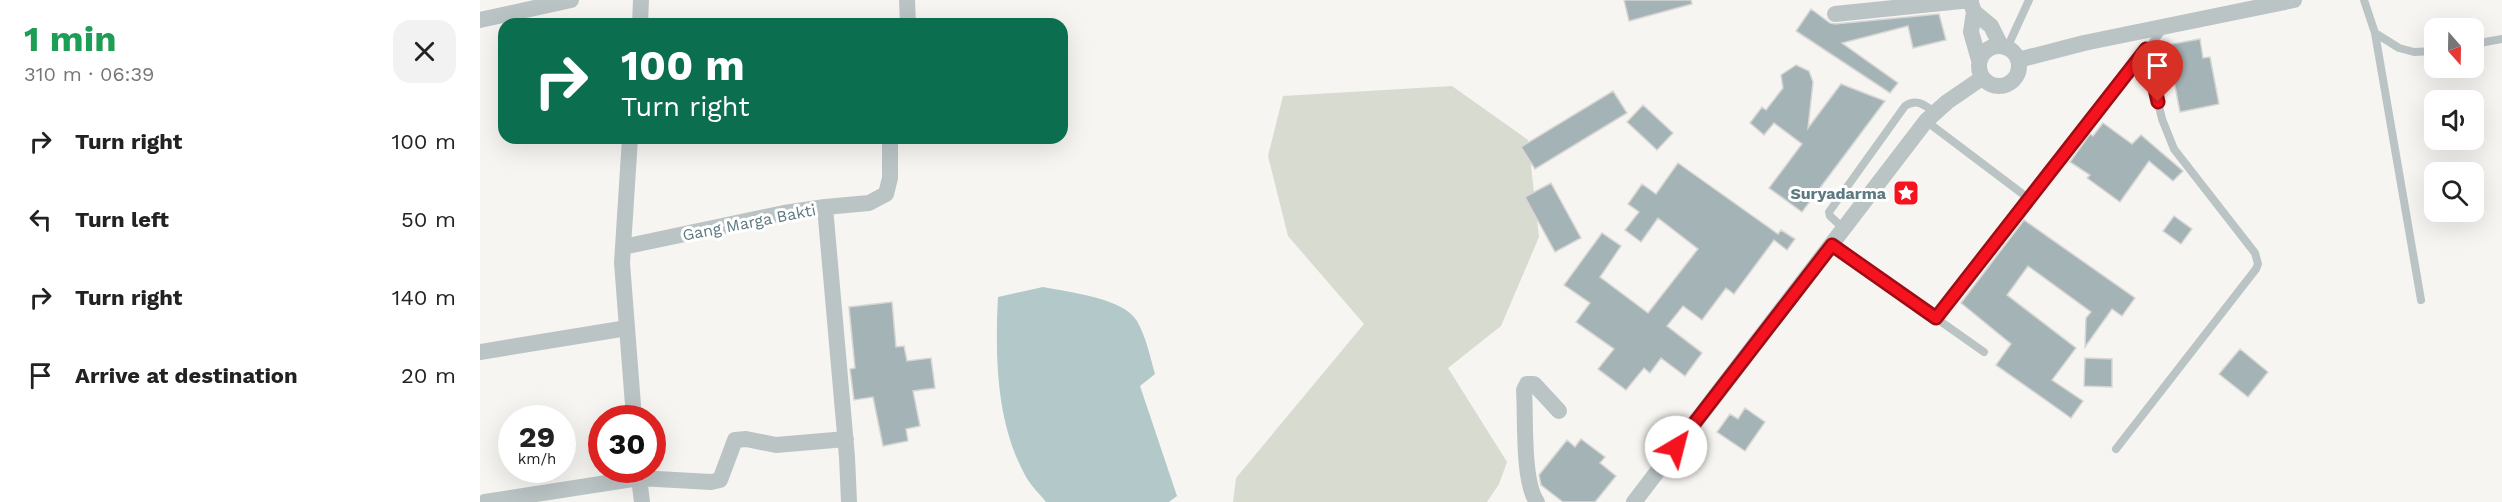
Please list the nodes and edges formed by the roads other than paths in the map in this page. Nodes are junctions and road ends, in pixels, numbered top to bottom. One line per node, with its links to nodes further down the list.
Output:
1 (571, 0): 11 (street)
2 (641, 0): 9 (street)
3 (908, 0): 10 (street)
4 (2029, 0): 16 (lane)
5 (2294, 0): 12 (street)
6 (2364, 0): 13 (lane)
7 (1972, 4): 8 (street); 16 (street); 19 (street)
8 (1835, 14)
9 (640, 18)
10 (908, 18)
11 (480, 20)
12 (2165, 26): 17 (lane); 20 (street)
13 (2375, 33): 18 (lane); 30 (lane)
14 (2502, 39): 15 (lane)
15 (2484, 42)
16 (2004, 47): 19 (street); 20 (street)
17 (2146, 49): 25 (lane); 38 (lane)
18 (2424, 52)
19 (1979, 60): 21 (street)
20 (2018, 60): 21 (street)
21 (1982, 78): 22 (street)
22 (1931, 116): 25 (lane); 27 (street); 27 (lane)
23 (630, 144): 29 (street)
24 (890, 144): 26 (street)
25 (2028, 198): 31 (lane)
26 (825, 207): 29 (street, Gang Marga Bakti); 37 (street, Gang Marga Bakti)
27 (1844, 229): 28 (street)
28 (1832, 245): 31 (lane); 46 (street)
29 (623, 247): 32 (street)
30 (2421, 300)
31 (1936, 318): 34 (lane)
32 (627, 328): 33 (street); 35 (street)
33 (480, 352)
34 (1984, 352)
35 (633, 405)
36 (1558, 411): 45 (street)
37 (846, 439): 39 (street); 44 (street, Gang Marga Bakti)
38 (2116, 449)
39 (666, 477)
40 (590, 483): 42 (street)
41 (640, 483): 43 (street)
42 (485, 502)
43 (642, 502)
44 (849, 502)
45 (1537, 502)
46 (1634, 502)

